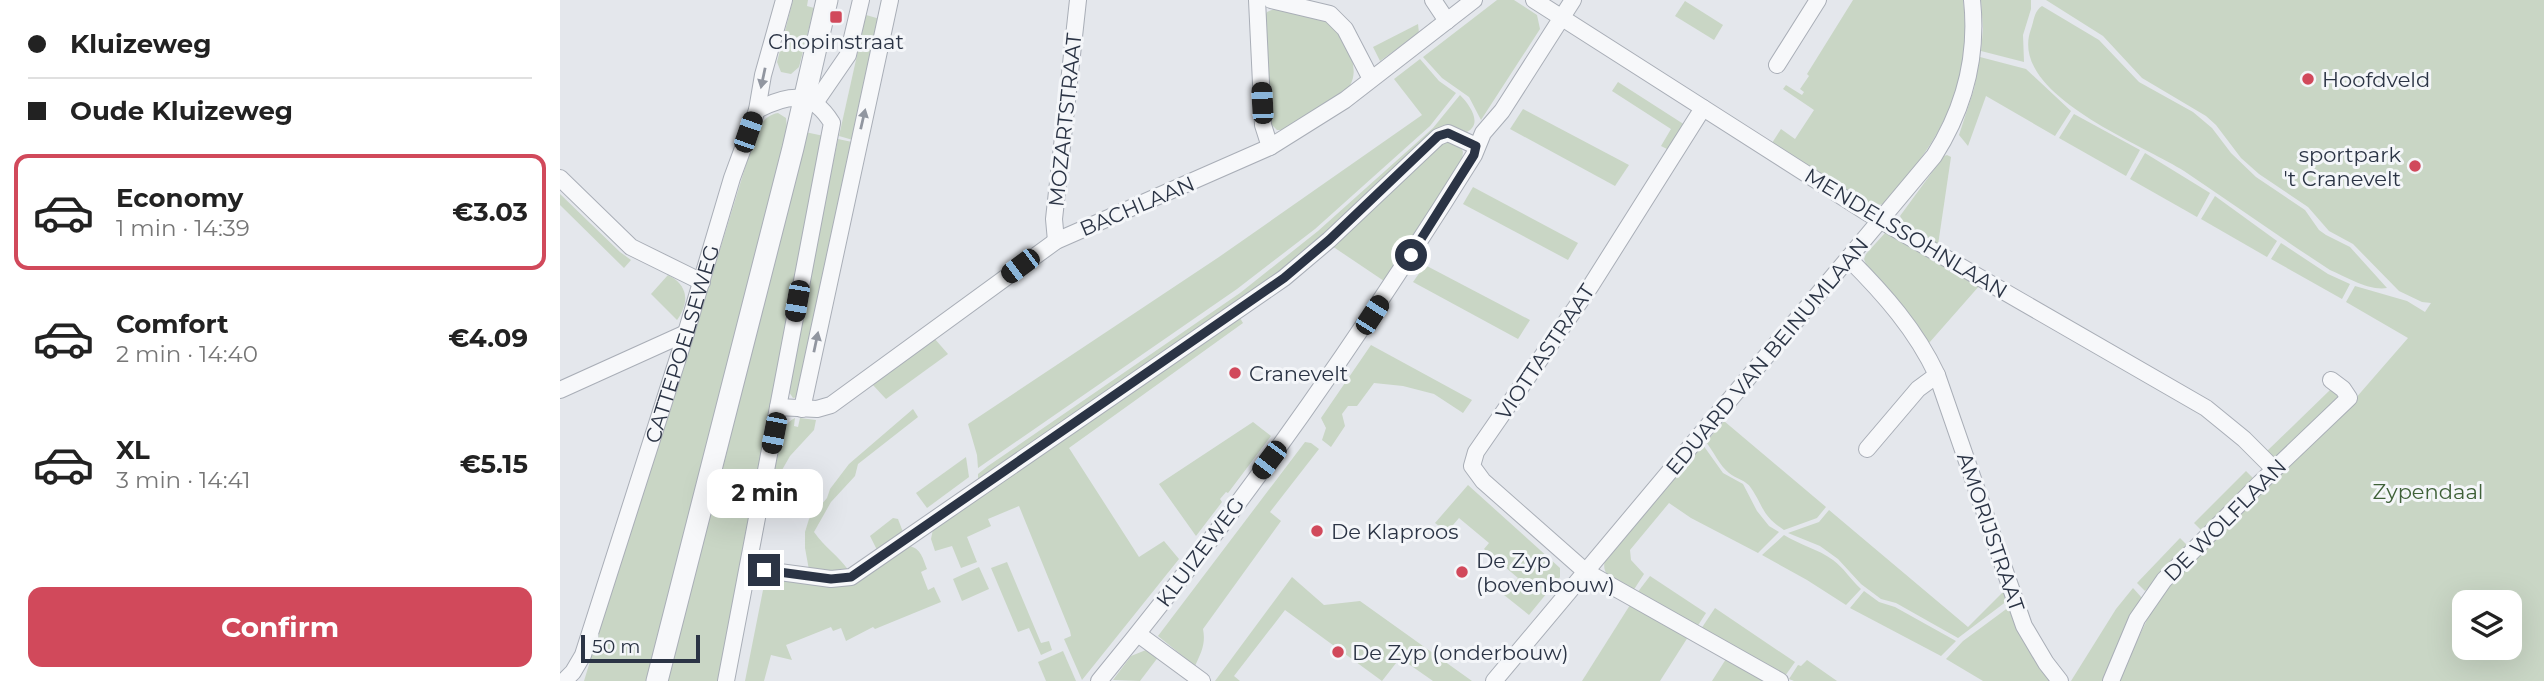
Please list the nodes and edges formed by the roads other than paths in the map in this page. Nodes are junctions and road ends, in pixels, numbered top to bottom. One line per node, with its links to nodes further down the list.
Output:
1 (784, 0): 20 (street, CATTEPOELSEWEG, one-way to 20)
2 (827, 0): 18 (street)
3 (861, 0): 18 (street)
4 (890, 0): 33 (street, one-way to 4)
5 (1078, 0): 25 (street, MOZARTSTRAAT)
6 (1256, 0): 21 (street)
7 (1271, 0): 17 (street)
8 (1433, 0): 15 (street)
9 (1474, 0): 15 (street, BACHLAAN)
10 (1534, 0): 14 (street, MENDELSSOHNLAAN)
11 (1573, 0): 14 (street, KLUIZEWEG)
12 (1818, 0): 16 (street)
13 (1972, 0): 24 (street, EDUARD VAN BEINUMLAAN)
14 (1561, 16): 19 (street, MENDELSSOHNLAAN); 22 (street, KLUIZEWEG)
15 (1447, 21): 17 (street, BACHLAAN)
16 (1777, 65)
17 (1371, 79): 21 (street, BACHLAAN)
18 (809, 101): 20 (street); 32 (street); 40 (street)
19 (1703, 108): 24 (street, MENDELSSOHNLAAN); 37 (street, VIOTTASTRAAT)
20 (757, 110): 27 (street, CATTEPOELSEWEG)
21 (1270, 146): 25 (street, BACHLAAN)
22 (1476, 146): 36 (street); 38 (street, KLUIZEWEG)
23 (560, 178): 27 (street)
24 (1882, 219): 26 (street, EDUARD VAN BEINUMLAAN); 35 (street, MENDELSSOHNLAAN)
25 (1056, 241): 33 (street, BACHLAAN)
26 (1849, 259): 29 (street, AMORIJSTRAAT); 37 (street, EDUARD VAN BEINUMLAAN)
27 (702, 282): 28 (street, CATTEPOELSEWEG)
28 (686, 333): 31 (street); 39 (street, CATTEPOELSEWEG)
29 (1937, 375): 34 (street); 46 (street, AMORIJSTRAAT)
30 (2331, 380): 35 (street, DE WOLFLAAN)
31 (560, 390)
32 (778, 407): 33 (street); 36 (street)
33 (802, 409)
34 (1867, 449)
35 (2274, 470): 47 (street, DE WOLFLAAN)
36 (750, 568): 41 (street)
37 (1585, 572): 44 (street, EDUARD VAN BEINUMLAAN); 45 (street)
38 (1138, 634): 42 (street, KLUIZEWEG); 43 (street)
39 (564, 681)
40 (657, 681)
41 (726, 681)
42 (1099, 681)
43 (1202, 681)
44 (1494, 681)
45 (1780, 681)
46 (2060, 681)
47 (2111, 681)

